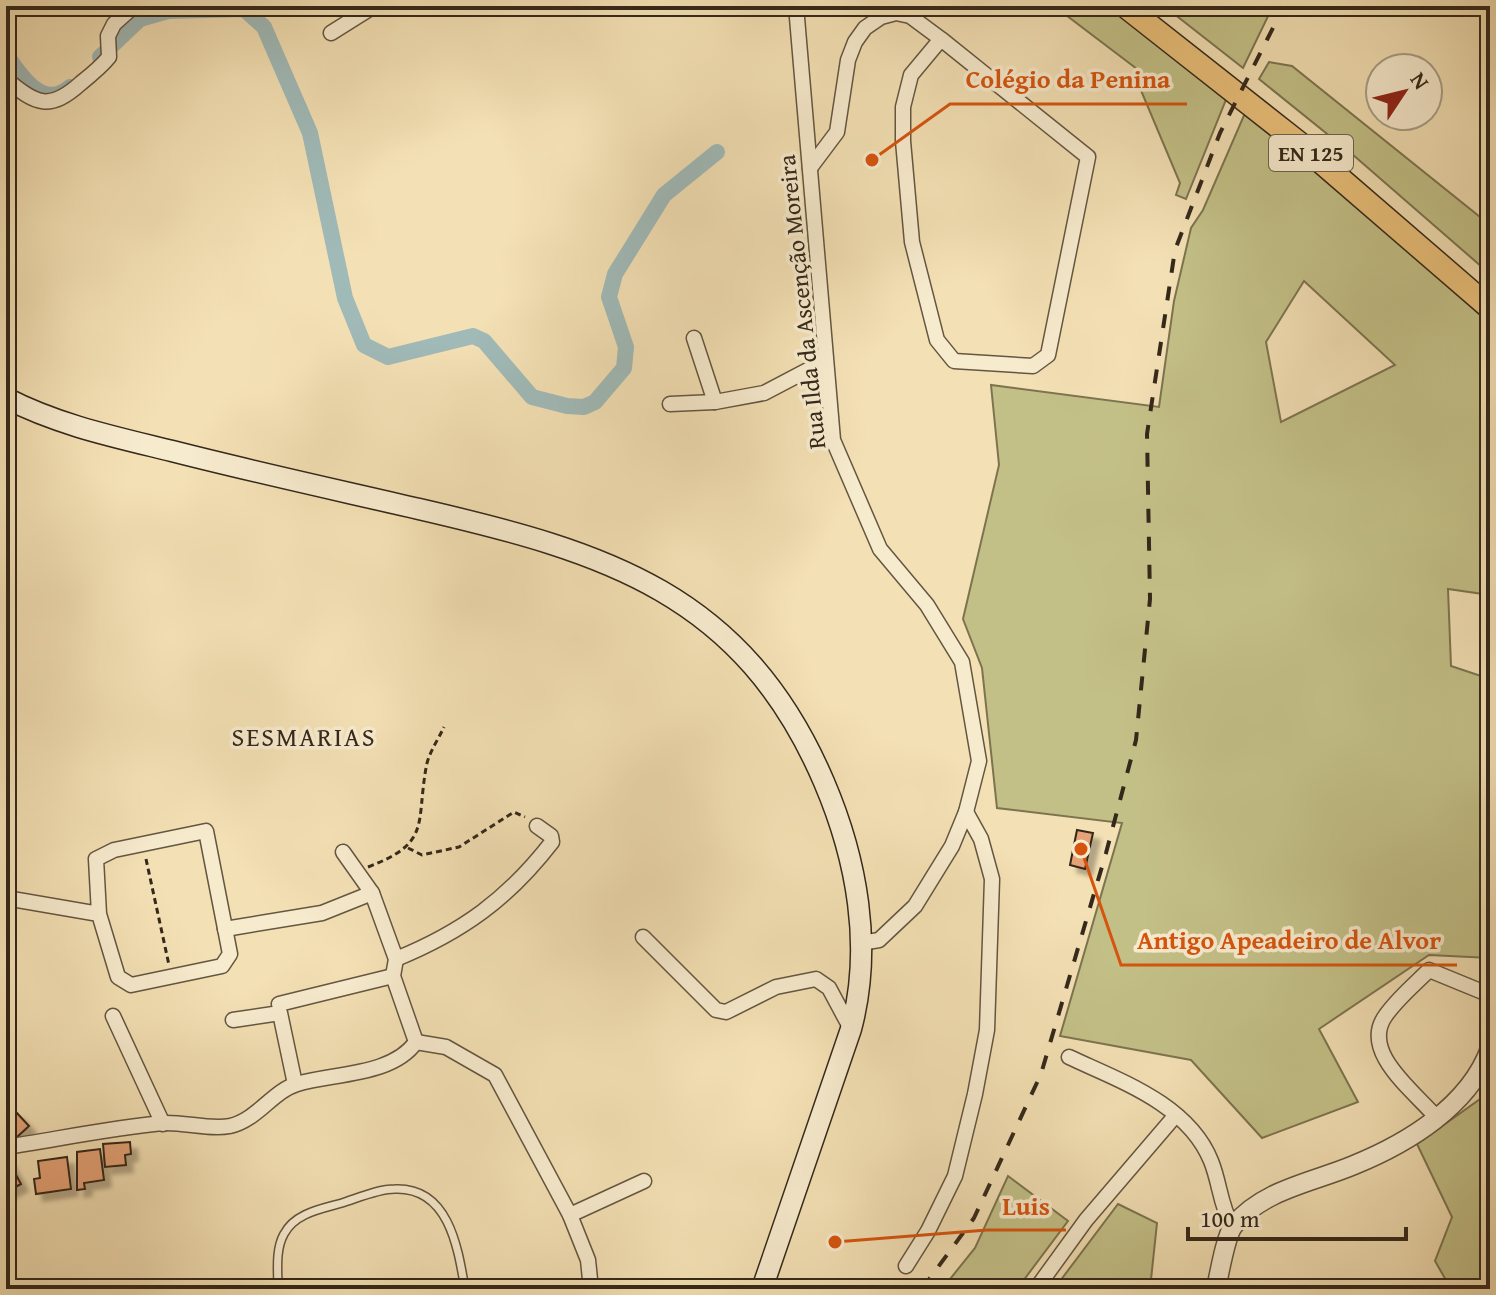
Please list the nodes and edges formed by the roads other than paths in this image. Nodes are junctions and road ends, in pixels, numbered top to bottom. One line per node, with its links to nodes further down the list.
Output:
1 (134, 6): 8 (street)
2 (374, 6): 6 (street)
3 (796, 6): 9 (street, Rua Ilda da Ascenção Moreira)
4 (1125, 6): 11 (main road, EN 125)
5 (1143, 6): 10 (main road, EN 125)
6 (331, 33)
7 (941, 39): 7 (street); 9 (street)
8 (6, 79)
9 (810, 168): 13 (street, Rua Ilda da Ascenção Moreira)
10 (1490, 292)
11 (1490, 308)
12 (694, 338): 15 (street)
13 (825, 361): 15 (street); 17 (street, Rua Ilda da Ascenção Moreira)
14 (6, 398): 25 (main road)
15 (715, 402): 16 (street)
16 (670, 404)
17 (966, 812): 25 (street, Rua Ilda da Ascenção Moreira); 44 (street)
18 (537, 826): 26 (street)
19 (343, 852): 20 (street)
20 (372, 893): 23 (street); 26 (street)
21 (6, 898): 22 (street)
22 (99, 914): 23 (street); 23 (street)
23 (225, 929)
24 (643, 937): 32 (street)
25 (861, 943): 32 (main road)
26 (396, 959): 27 (street)
27 (393, 976): 29 (street); 33 (street)
28 (1490, 995): 38 (street)
29 (279, 1004): 31 (street); 36 (street)
30 (113, 1016): 39 (street)
31 (233, 1020)
32 (851, 1029): 48 (main road)
33 (416, 1042): 36 (street); 42 (street)
34 (1490, 1049): 38 (street)
35 (1069, 1057): 37 (street)
36 (295, 1084): 39 (street)
37 (1175, 1116): 43 (street); 49 (street)
38 (1436, 1117): 43 (street)
39 (163, 1124): 40 (street)
40 (6, 1147)
41 (644, 1181): 42 (street)
42 (570, 1215): 47 (street)
43 (1232, 1226): 50 (street)
44 (906, 1266)
45 (278, 1289): 46 (lane)
46 (465, 1289)
47 (591, 1289)
48 (762, 1289)
49 (1036, 1289)
50 (1216, 1289)

